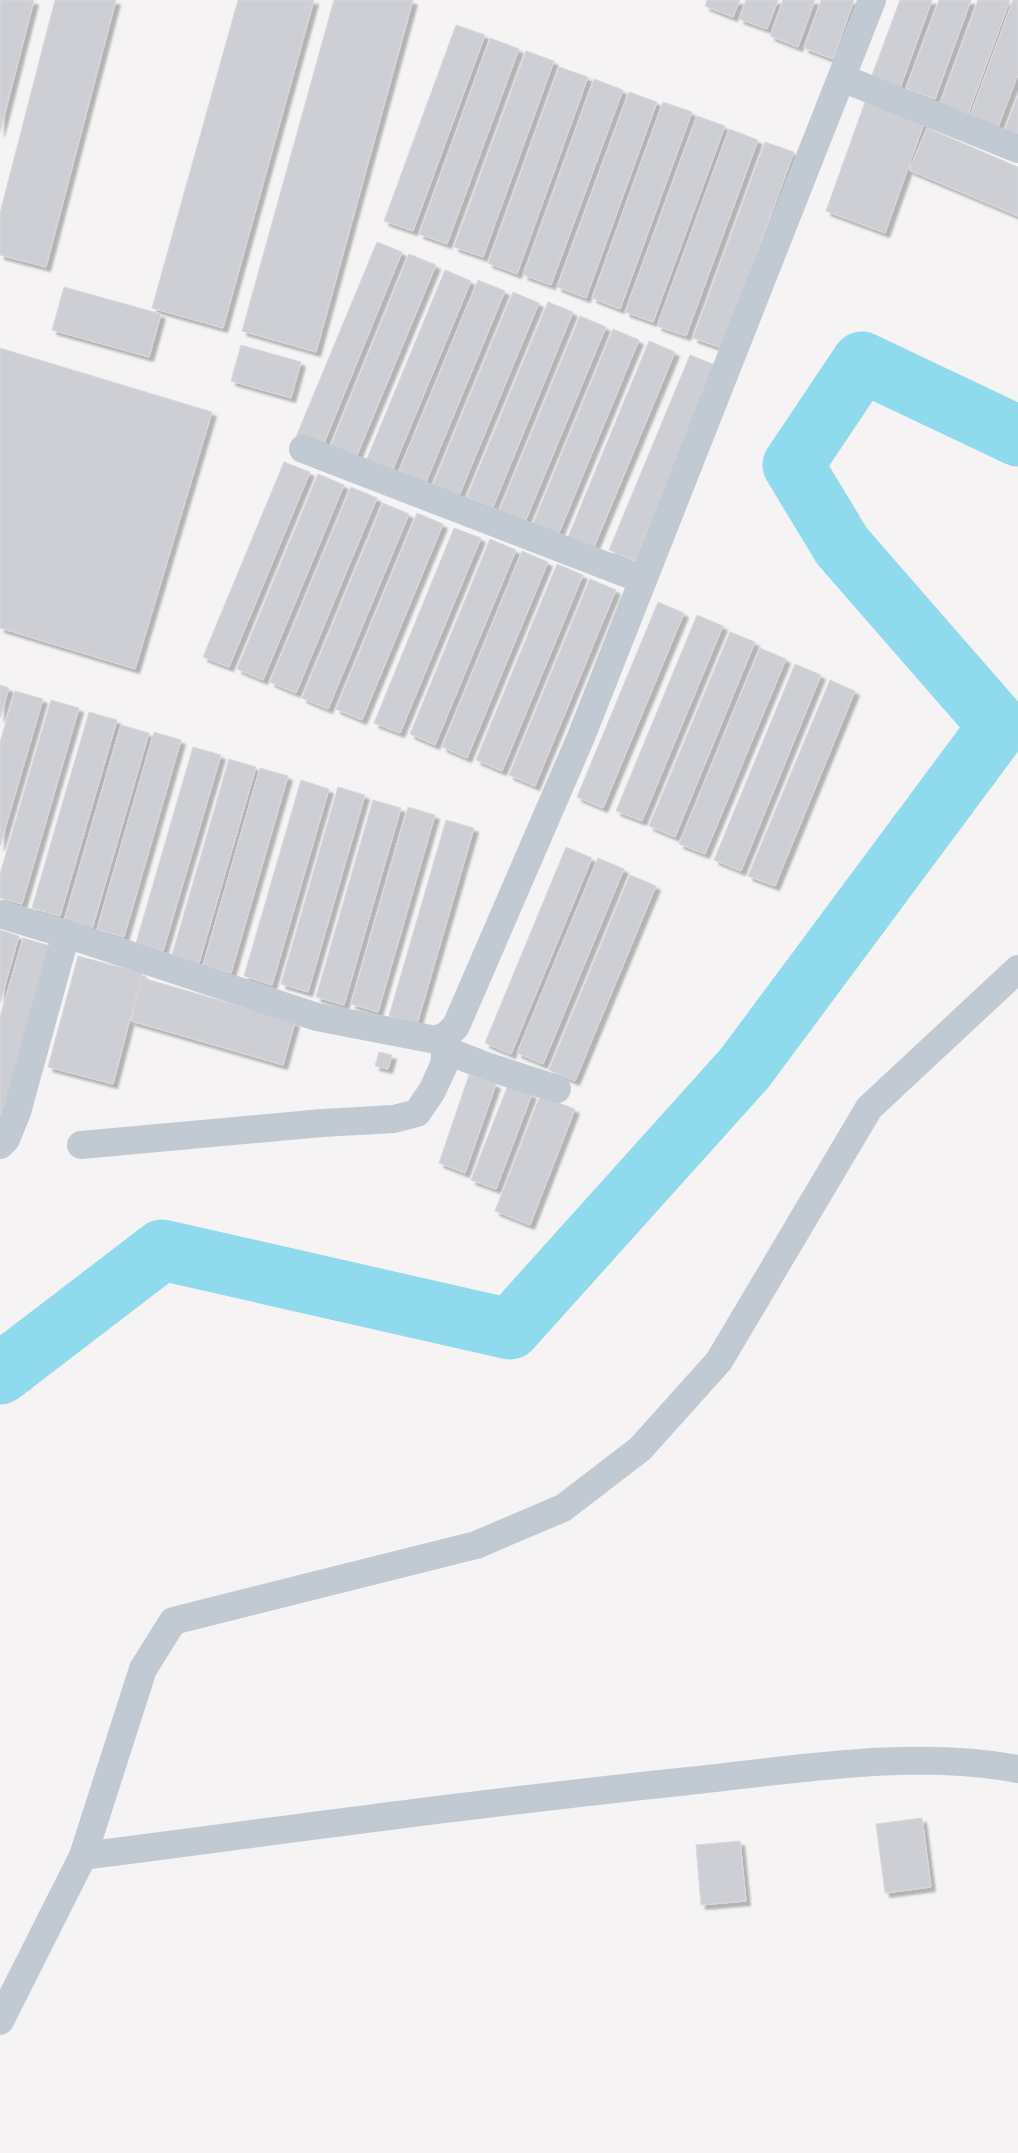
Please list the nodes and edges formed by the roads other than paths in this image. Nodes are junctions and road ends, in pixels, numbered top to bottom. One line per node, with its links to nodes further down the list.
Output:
1 (872, 0): 2 (street)
2 (842, 78): 3 (street); 5 (street)
3 (1018, 149)
4 (303, 449): 5 (street)
5 (643, 580): 9 (street)
6 (0, 914): 7 (street)
7 (66, 934): 9 (street); 11 (street)
8 (1018, 969): 14 (street)
9 (446, 1043): 10 (street); 12 (street)
10 (557, 1089)
11 (0, 1145)
12 (81, 1145)
13 (1018, 1769): 14 (street)
14 (83, 1856): 15 (street)
15 (0, 2021)

